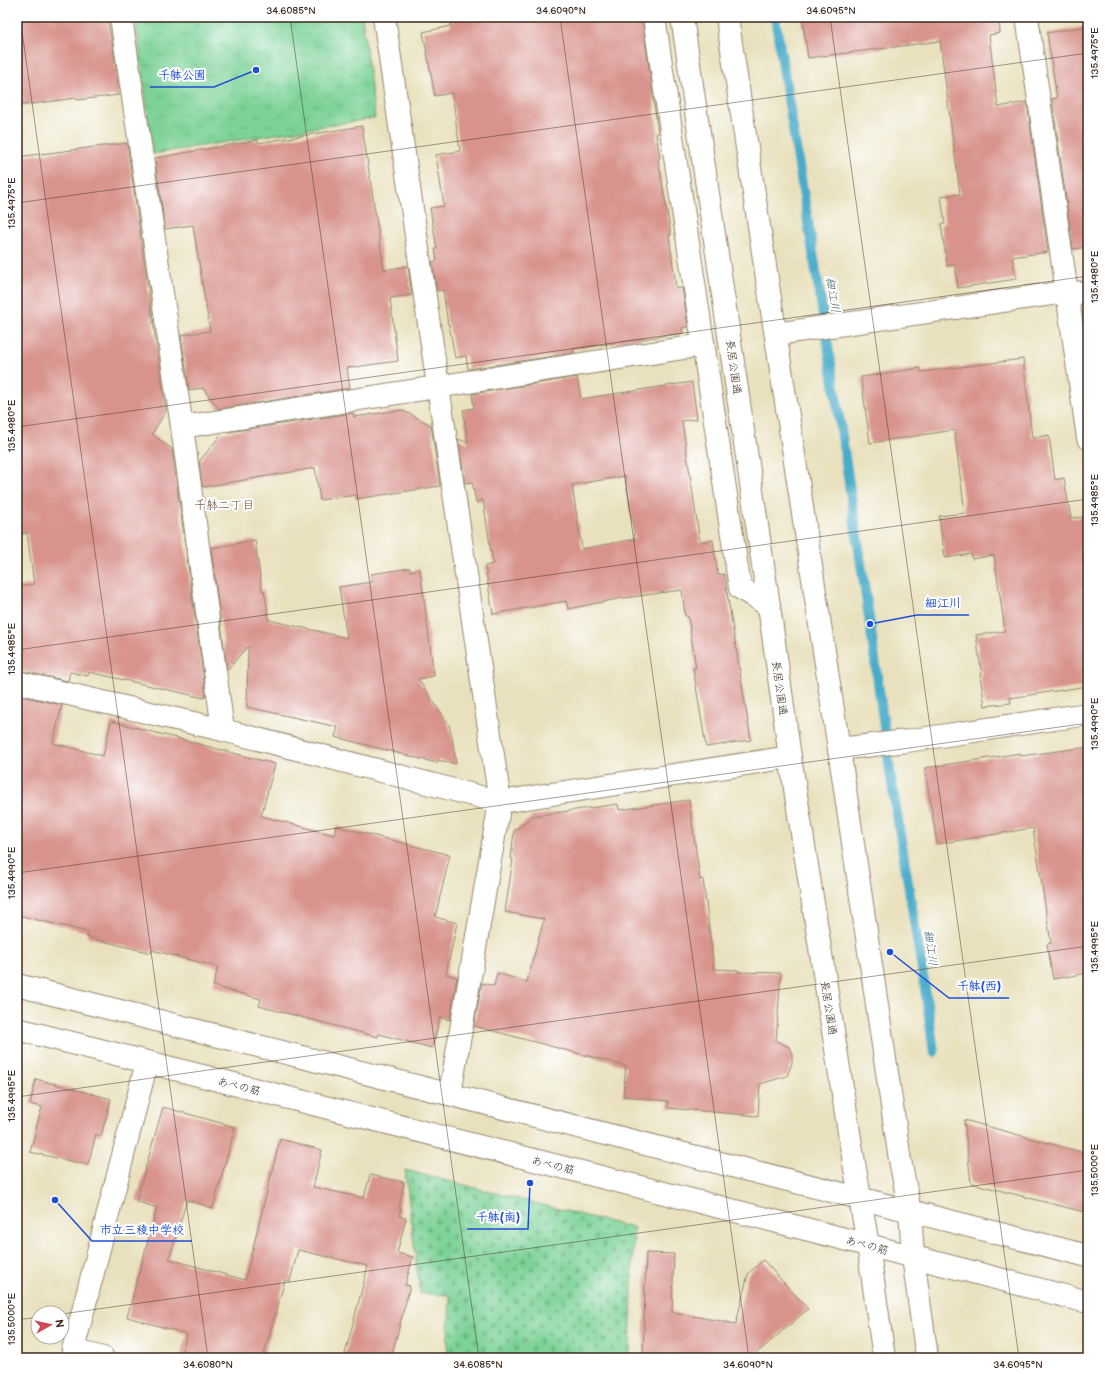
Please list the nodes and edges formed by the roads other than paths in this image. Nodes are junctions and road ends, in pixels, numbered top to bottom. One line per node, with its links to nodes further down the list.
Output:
1 (121, 17): 12 (main road)
2 (384, 17): 11 (main road)
3 (654, 17): 10 (main road)
4 (682, 17): 14 (main road, 長居公園通)
5 (727, 17): 9 (main road)
6 (1027, 17): 7 (main road)
7 (1066, 292): 8 (main road); 9 (main road); 13 (main road)
8 (1088, 293)
9 (776, 334): 18 (main road)
10 (703, 345): 11 (main road); 14 (main road)
11 (438, 386): 12 (main road); 20 (main road)
12 (182, 427): 17 (main road)
13 (1088, 438)
14 (769, 606): 19 (main road, 長居公園通)
15 (17, 682): 17 (main road)
16 (1088, 714): 18 (main road)
17 (223, 730): 20 (main road)
18 (839, 749): 26 (main road)
19 (790, 757): 20 (main road); 25 (main road, 長居公園通)
20 (500, 802): 24 (main road)
21 (17, 985): 24 (main road)
22 (17, 1029): 23 (main road, あべの筋)
23 (147, 1062): 27 (main road, あべの筋); 31 (main road)
24 (450, 1094): 25 (main road)
25 (859, 1198): 26 (main road); 27 (main road, 長居公園通)
26 (910, 1211): 28 (main road); 29 (main road)
27 (868, 1245): 29 (main road, あべの筋); 33 (main road, 長居公園通)
28 (1088, 1256)
29 (913, 1257): 30 (main road, あべの筋); 34 (main road)
30 (1088, 1302)
31 (74, 1354): 32 (main road)
32 (103, 1358)
33 (884, 1358)
34 (927, 1358)

